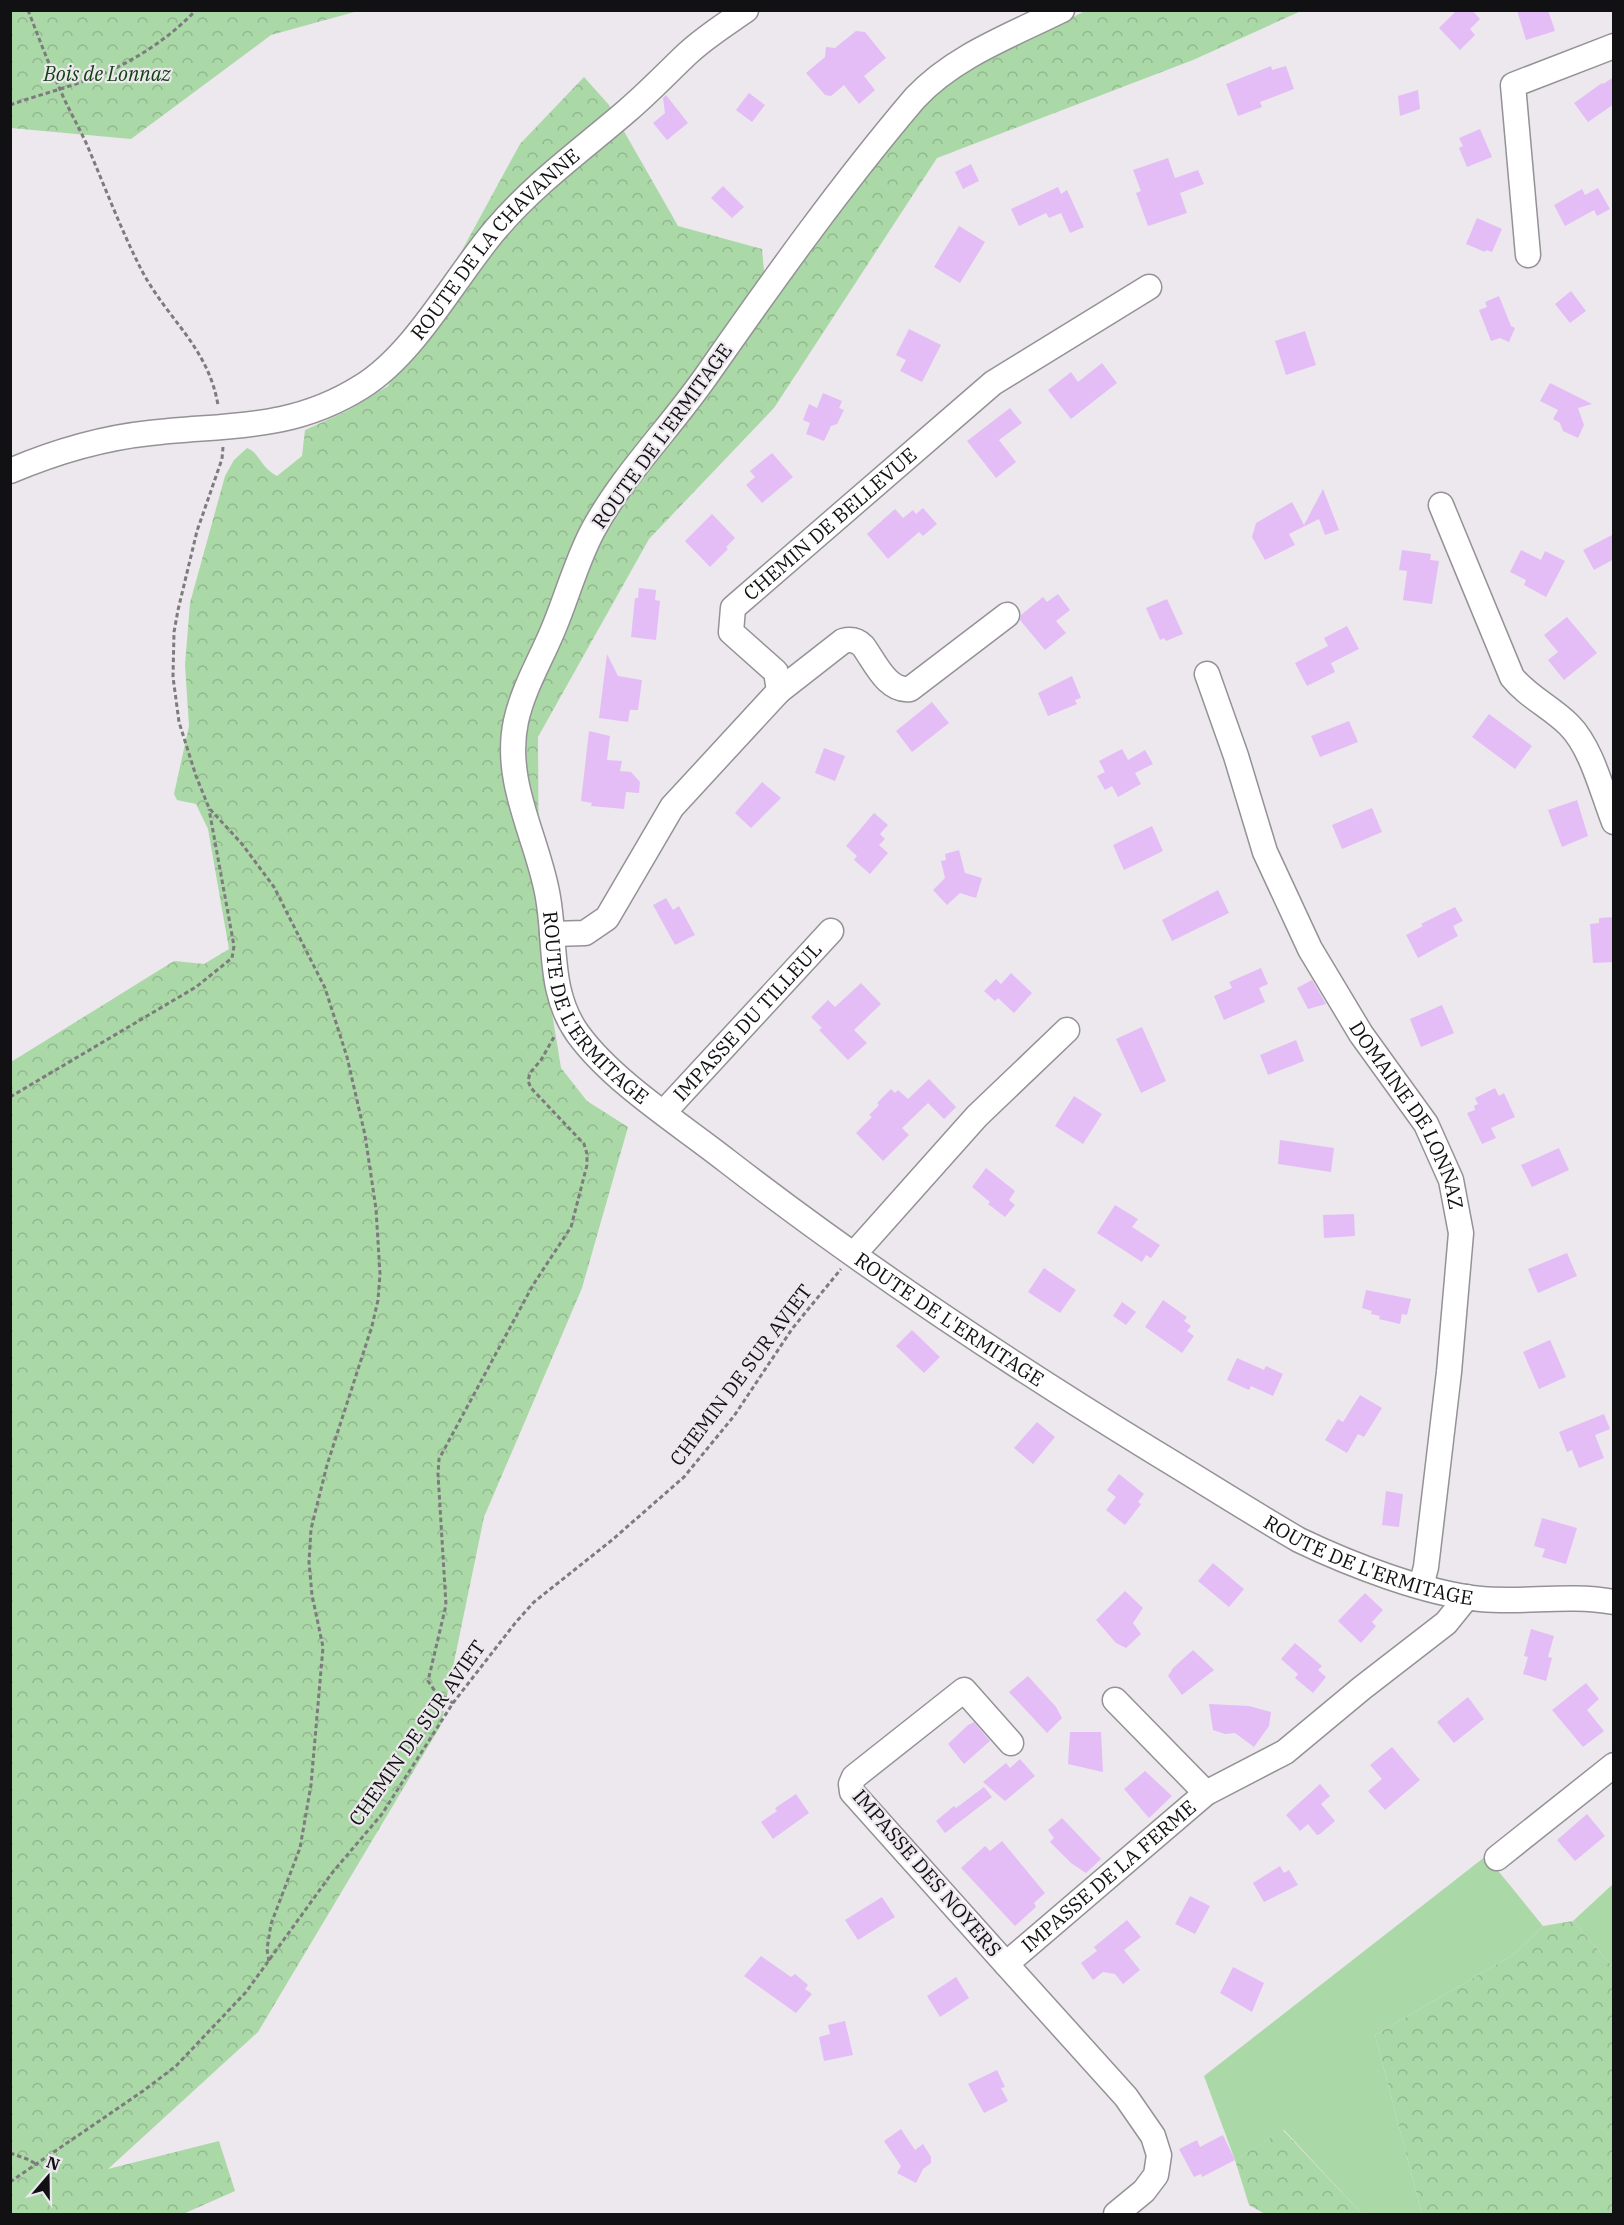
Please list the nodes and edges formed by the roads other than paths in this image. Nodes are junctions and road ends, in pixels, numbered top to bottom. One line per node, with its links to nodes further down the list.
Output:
1 (746, 10): 6 (street, ROUTE DE LA CHAVANNE)
2 (1062, 10): 12 (street, ROUTE DE L'ERMITAGE)
3 (1614, 46): 4 (street)
4 (1528, 255)
5 (1149, 287): 10 (street, CHEMIN DE BELLEVUE)
6 (10, 471)
7 (1441, 505): 11 (street)
8 (1007, 615): 10 (street)
9 (1207, 674): 17 (street, DOMAINE DE LONNAZ)
10 (779, 691): 12 (street)
11 (1614, 822)
12 (552, 934): 15 (street, ROUTE DE L'ERMITAGE)
13 (832, 942): 15 (street)
14 (1067, 1030): 16 (street)
15 (668, 1115): 16 (street, ROUTE DE L'ERMITAGE)
16 (854, 1254): 17 (street, ROUTE DE L'ERMITAGE)
17 (1421, 1586): 18 (street, ROUTE DE L'ERMITAGE)
18 (1467, 1597): 19 (street, ROUTE DE L'ERMITAGE); 23 (street, IMPASSE DE LA FERME)
19 (1614, 1602)
20 (1115, 1700): 23 (street)
21 (1011, 1743): 25 (street, IMPASSE DES NOYERS)
22 (1614, 1765): 24 (street)
23 (1206, 1793): 25 (street, IMPASSE DE LA FERME)
24 (1497, 1858)
25 (1006, 1964): 26 (street, IMPASSE DE LA FERME)
26 (1116, 2214)

